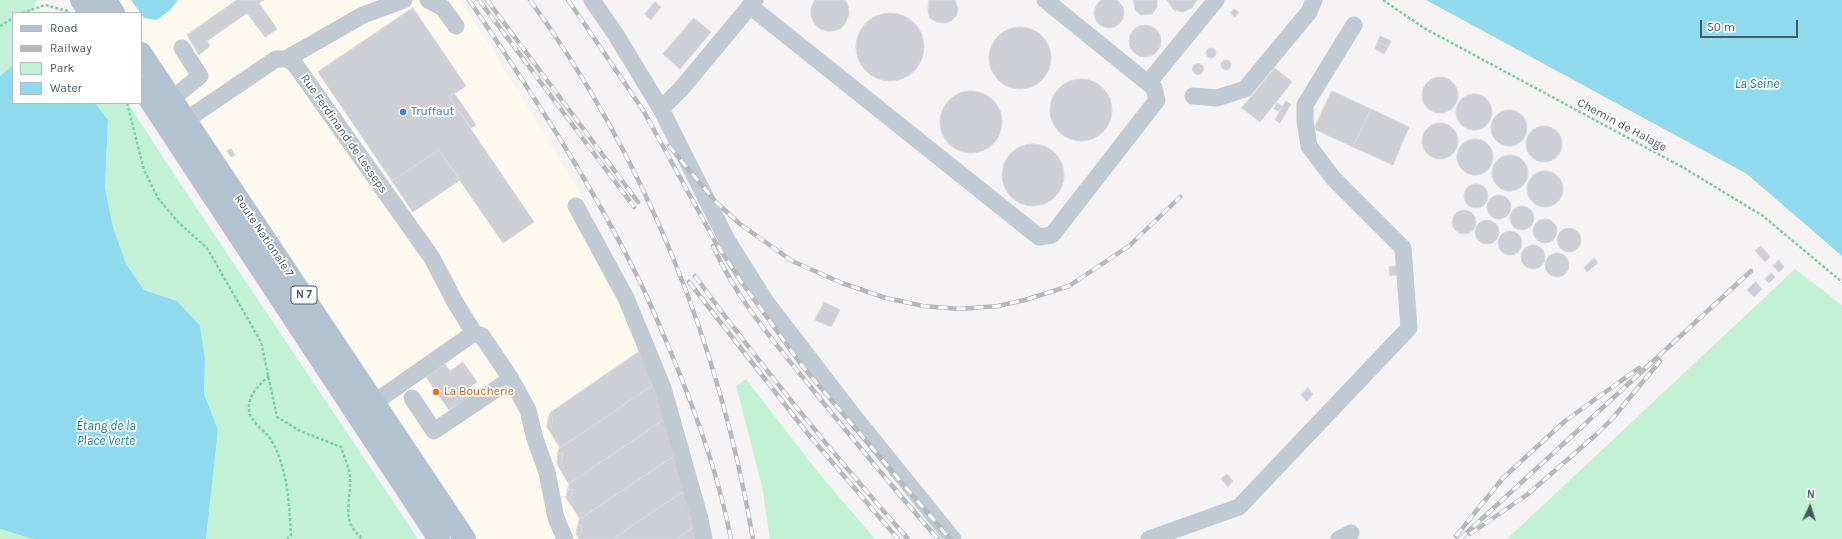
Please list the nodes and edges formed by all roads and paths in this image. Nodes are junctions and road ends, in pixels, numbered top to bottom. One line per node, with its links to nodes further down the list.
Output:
1 (47, 0): 11 (path)
2 (105, 0): 14 (main road)
3 (404, 0): 21 (street)
4 (428, 0): 18 (street)
5 (592, 0): 27 (street)
6 (1045, 0): 22 (street)
7 (1216, 0): 22 (street)
8 (1314, 0): 24 (street)
9 (1383, 0): 31 (path, Chemin de Halage)
10 (752, 3): 22 (street); 27 (street)
11 (45, 5): 12 (path); 13 (path)
12 (81, 5)
13 (25, 12)
14 (113, 12)
15 (12, 19): 17 (path)
16 (1354, 25): 44 (street)
17 (0, 26)
18 (456, 26)
19 (182, 48): 25 (street)
20 (142, 54): 25 (main road, Route Nationale 7 / N 7)
21 (286, 59): 28 (street); 32 (street, Rue Ferdinand de Lesseps)
22 (1148, 83)
23 (142, 89): 29 (main road, Route Nationale 7 / N 7)
24 (1193, 96)
25 (172, 99): 28 (main road, Route Nationale 7 / N 7)
26 (127, 104): 33 (path)
27 (661, 109): 43 (street)
28 (186, 120): 29 (street); 36 (main road, Route Nationale 7 / N 7)
29 (177, 143): 39 (main road, Route Nationale 7 / N 7)
30 (576, 206): 42 (street)
31 (1842, 282)
32 (474, 333): 34 (street, Rue Ferdinand de Lesseps); 36 (street)
33 (269, 376): 37 (path); 38 (path)
34 (511, 379): 35 (street); 41 (street, Rue Ferdinand de Lesseps)
35 (412, 398)
36 (375, 402): 40 (main road, Route Nationale 7 / N 7)
37 (287, 539)
38 (363, 539)
39 (439, 539)
40 (464, 539)
41 (565, 539)
42 (704, 539)
43 (953, 539)
44 (1149, 539)

